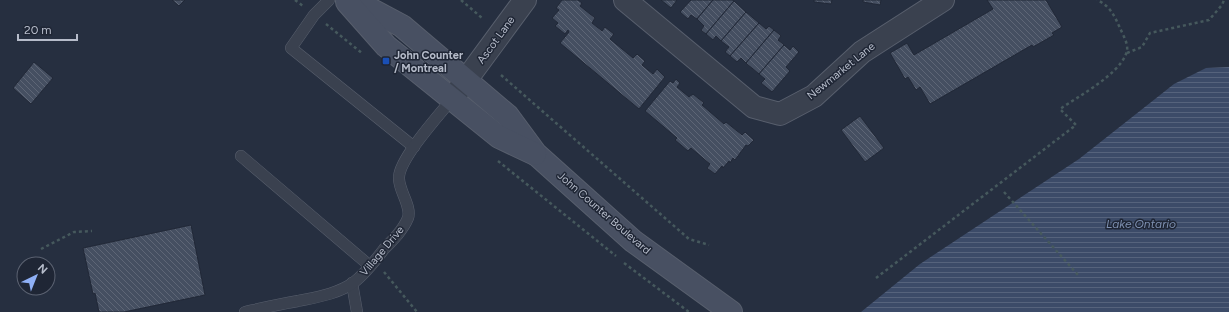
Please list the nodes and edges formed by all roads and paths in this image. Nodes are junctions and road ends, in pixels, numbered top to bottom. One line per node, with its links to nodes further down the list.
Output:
1 (295, 0): 11 (path)
2 (329, 0): 11 (lane)
3 (345, 0): 17 (main road, John Counter Boulevard)
4 (353, 0): 16 (main road, John Counter Boulevard)
5 (461, 0): 12 (path)
6 (525, 0): 16 (street, Ascot Lane)
7 (625, 0): 8 (street, Newmarket Lane)
8 (943, 0)
9 (1097, 0): 13 (path)
10 (1224, 0): 13 (path)
11 (314, 15): 14 (path); 18 (lane)
12 (482, 18)
13 (1127, 53): 29 (path)
14 (367, 57)
15 (501, 75): 24 (path)
16 (467, 80): 17 (street, Ascot Lane); 19 (main road, John Counter Boulevard)
17 (452, 99): 18 (lane, Village Drive); 19 (main road, John Counter Boulevard)
18 (414, 147): 26 (lane, Village Drive)
19 (536, 154): 35 (main road, John Counter Boulevard)
20 (241, 156): 26 (lane)
21 (497, 160): 34 (path)
22 (1004, 192): 28 (path)
23 (92, 231): 25 (path)
24 (709, 245)
25 (41, 249)
26 (370, 266): 30 (lane, Village Drive)
27 (384, 272): 33 (path)
28 (1078, 275)
29 (876, 278)
30 (352, 283): 31 (lane, Village Drive); 32 (lane)
31 (245, 312)
32 (357, 312)
33 (417, 312)
34 (689, 312)
35 (731, 312)

